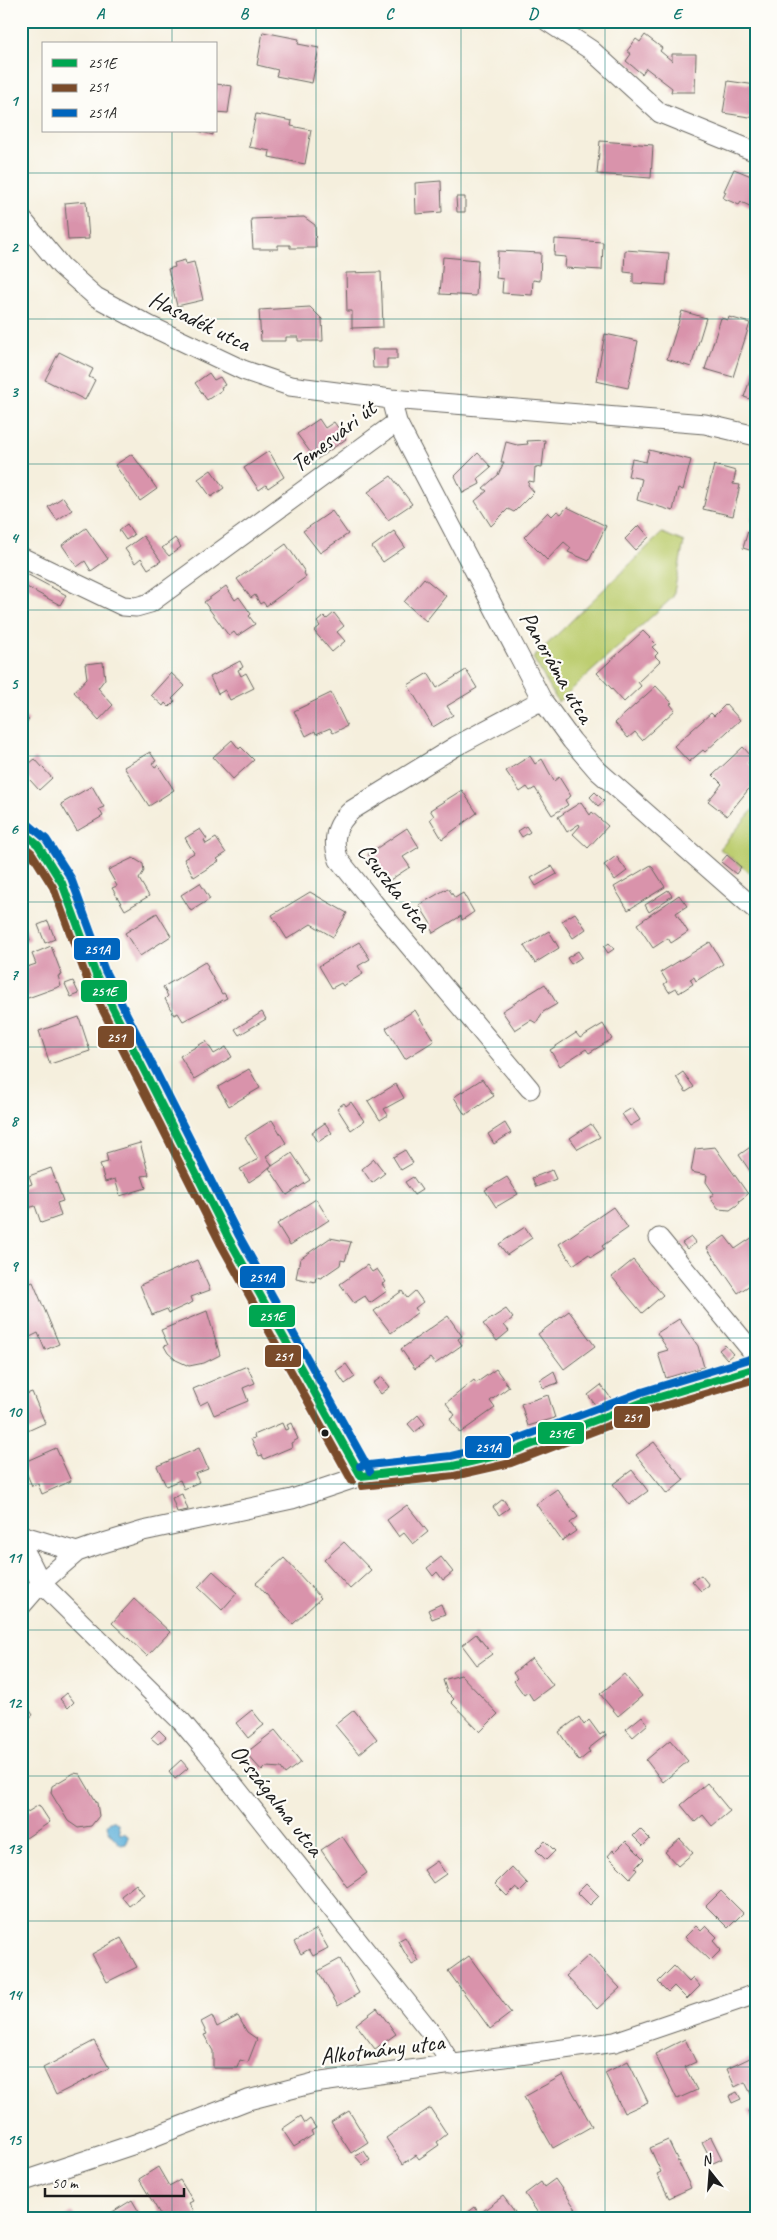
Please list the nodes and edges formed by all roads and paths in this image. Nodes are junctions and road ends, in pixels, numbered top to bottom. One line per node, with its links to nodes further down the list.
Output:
1 (547, 21): 2 (street)
2 (756, 152)
3 (21, 218): 4 (street, Hasadék utca)
4 (391, 399): 5 (street, Temesvári út); 6 (street, Temesvári út)
5 (397, 422): 7 (street, Temesvári út); 8 (street, Panoráma utca)
6 (756, 436)
7 (21, 556)
8 (542, 700): 10 (street, Panoráma utca); 11 (street, Csuszka utca)
9 (21, 831): 15 (street)
10 (756, 910)
11 (530, 1089)
12 (659, 1238): 13 (street)
13 (756, 1356)
14 (756, 1368): 15 (street)
15 (361, 1476): 18 (street)
16 (21, 1535): 18 (street)
17 (21, 1543): 19 (street, Országalma utca)
18 (77, 1552): 19 (street)
19 (41, 1583): 20 (street); 22 (street, Országalma utca)
20 (21, 1606)
21 (755, 1997): 22 (street, Alkotmány utca)
22 (452, 2065): 23 (street, Alkotmány utca)
23 (21, 2182)

